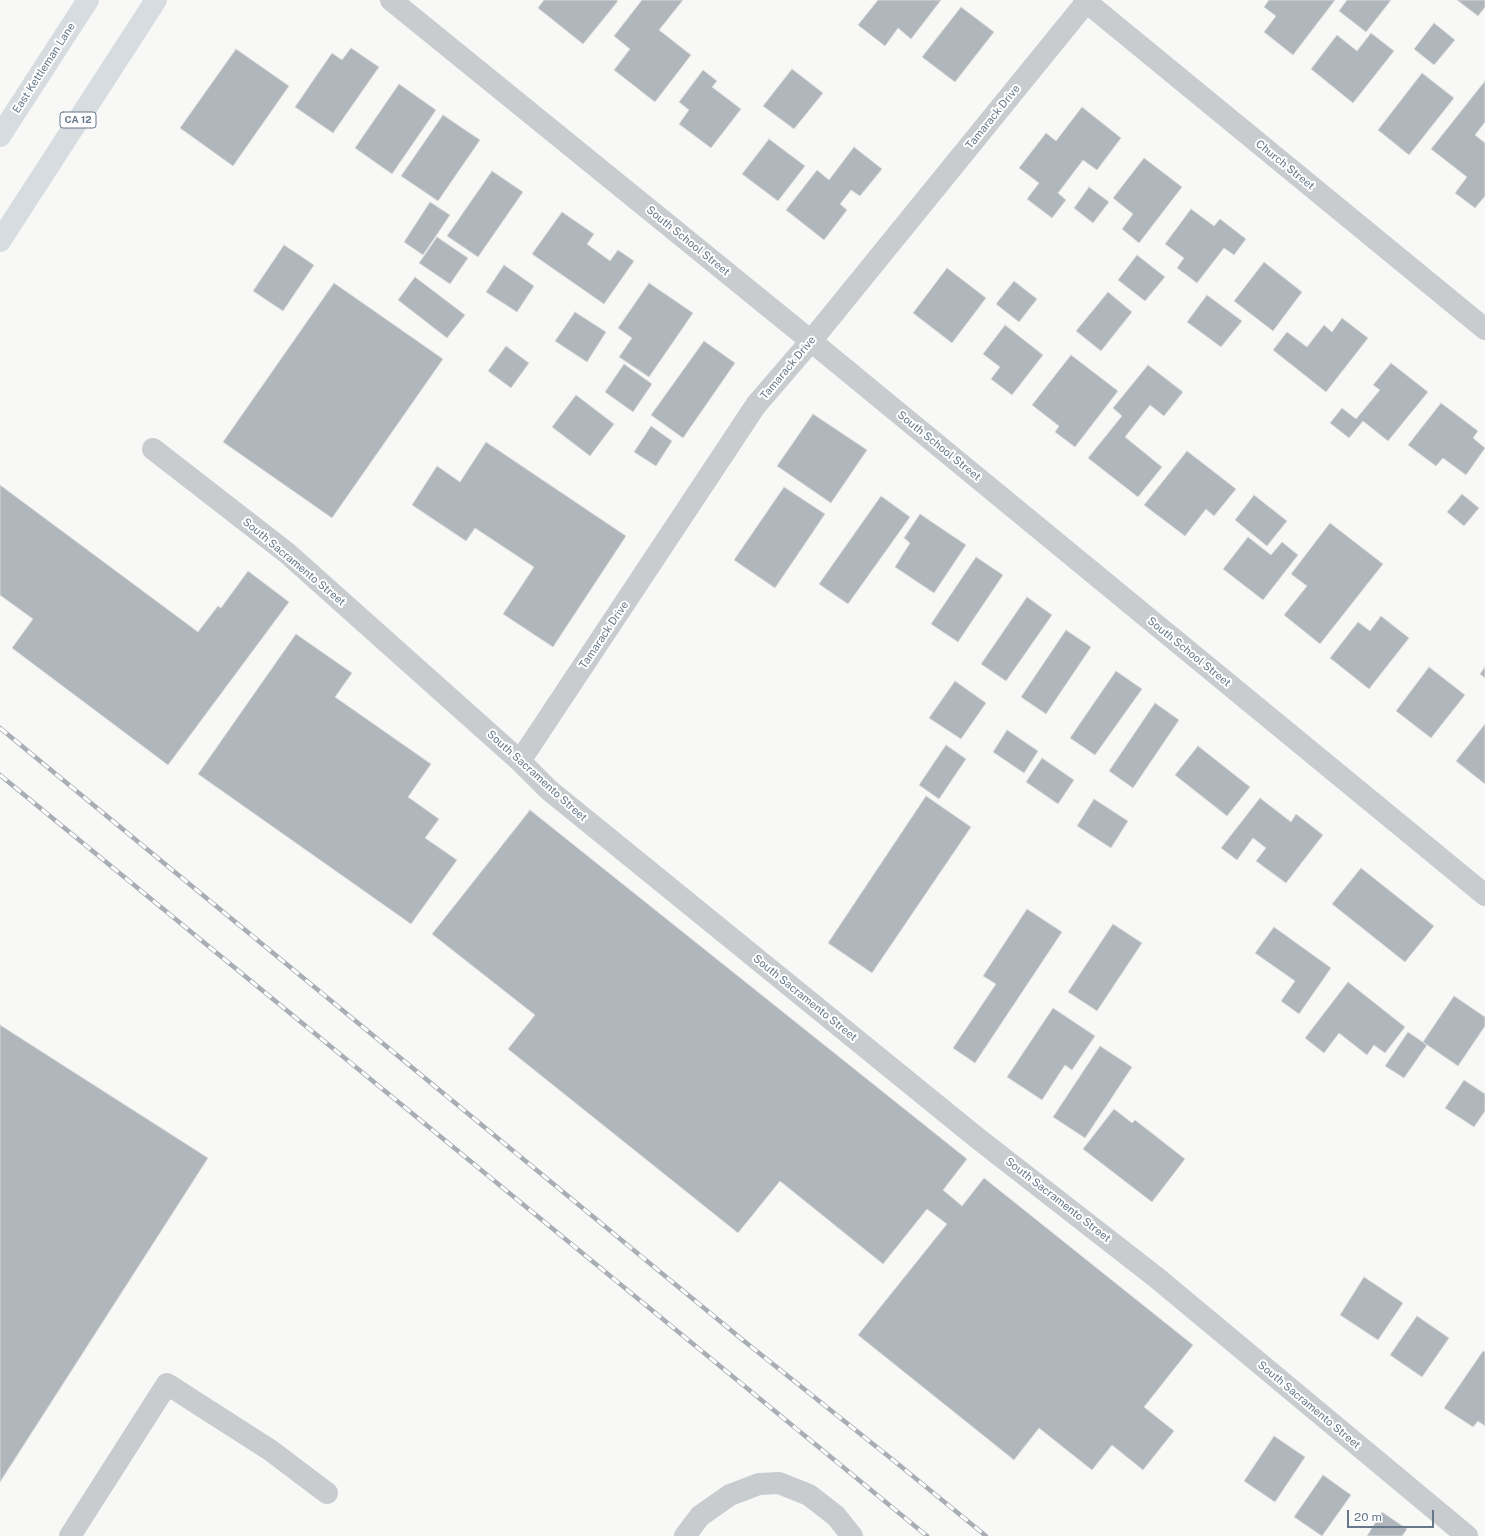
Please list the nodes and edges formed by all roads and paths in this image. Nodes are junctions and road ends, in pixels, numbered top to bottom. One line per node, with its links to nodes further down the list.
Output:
1 (88, 0): 5 (main road, East Kettleman Lane)
2 (156, 0): 6 (main road, CA 12)
3 (391, 0): 8 (street, South School Street)
4 (1086, 1): 7 (street, Church Street); 8 (street, Tamarack Drive)
5 (0, 136)
6 (0, 241)
7 (1485, 330)
8 (811, 341): 10 (street, Tamarack Drive); 11 (street, South School Street)
9 (153, 449): 10 (street, South Sacramento Street)
10 (520, 760): 16 (street, South Sacramento Street)
11 (1485, 894)
12 (327, 1493): 13 (street)
13 (70, 1536)
14 (685, 1536): 15 (street)
15 (852, 1536)
16 (1467, 1536)

